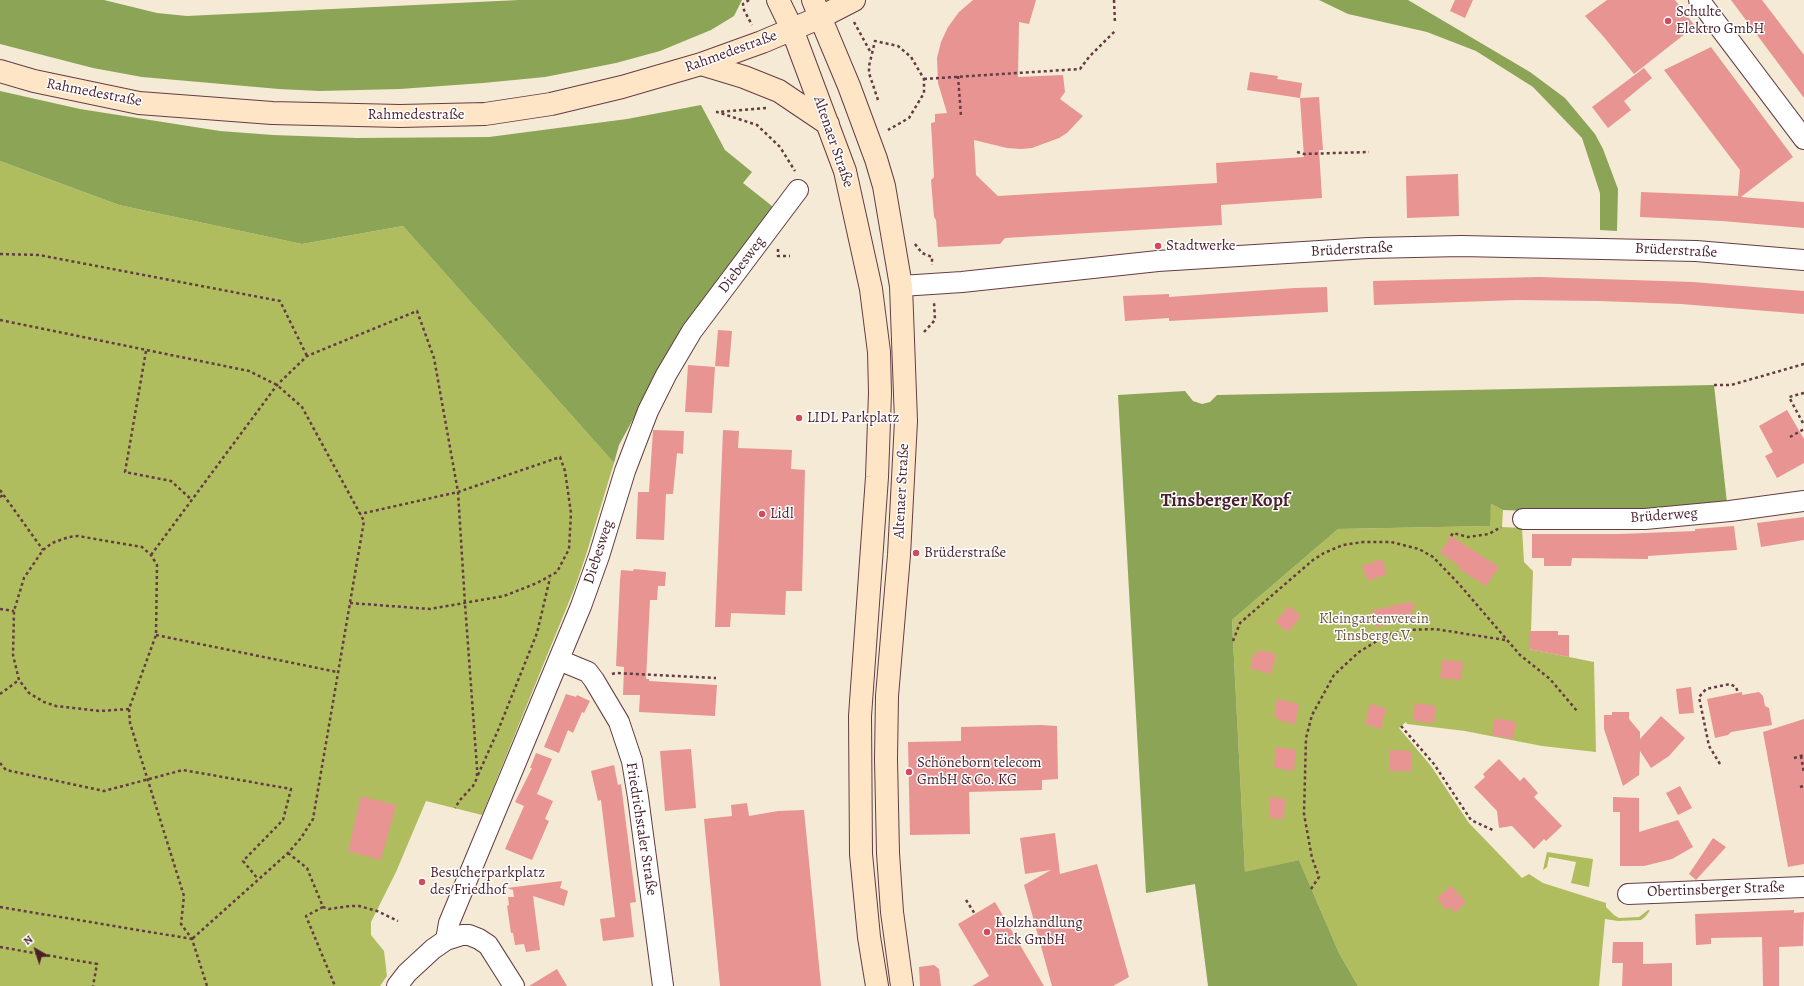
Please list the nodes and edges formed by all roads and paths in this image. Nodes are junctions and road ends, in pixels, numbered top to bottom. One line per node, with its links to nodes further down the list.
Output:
1 (749, 0): 6 (path)
2 (778, 0): 9 (main road, Altenaer Straße)
3 (1114, 0): 8 (path)
4 (1699, 0): 21 (street)
5 (849, 3): 7 (main road, Rahmedestraße); 12 (path)
6 (744, 4)
7 (817, 8): 9 (main road, Rahmedestraße); 27 (main road, Altenaer Straße)
8 (1115, 24)
9 (792, 29): 13 (main road, Rahmedestraße); 19 (main road, Altenaer Straße)
10 (1116, 30): 15 (path)
11 (876, 41): 16 (path)
12 (871, 54)
13 (701, 64): 14 (main road, Rahmedestraße); 19 (main road)
14 (0, 71)
15 (958, 76): 16 (path); 18 (path)
16 (924, 79): 20 (path)
17 (770, 108): 24 (path)
18 (961, 116)
19 (828, 124): 28 (main road, Altenaer Straße)
20 (888, 130)
21 (1804, 139)
22 (1296, 152): 23 (path)
23 (1369, 152)
24 (798, 190): 61 (street, Diebesweg)
25 (0, 254): 31 (path)
26 (1804, 260): 27 (street, Brüderstraße)
27 (902, 286): 28 (main road); 60 (main road, Altenaer Straße)
28 (871, 289): 59 (main road, Altenaer Straße)
29 (0, 320): 30 (path)
30 (146, 351): 33 (path); 43 (path)
31 (307, 356): 33 (path); 40 (path)
32 (1804, 364): 34 (path)
33 (277, 384): 43 (path); 45 (path)
34 (1714, 385)
35 (1804, 393): 36 (path)
36 (1804, 425)
37 (1804, 429): 38 (path)
38 (1790, 437)
39 (0, 490): 41 (path)
40 (458, 492): 45 (path); 51 (path); 53 (path)
41 (3, 495): 42 (path); 49 (path)
42 (0, 497)
43 (192, 500): 50 (path)
44 (1804, 501): 46 (street, Brüderweg)
45 (360, 514): 52 (path)
46 (1523, 519)
47 (1501, 527): 48 (path)
48 (1451, 536)
49 (43, 550): 50 (path); 55 (path)
50 (151, 555): 56 (path)
51 (550, 577): 53 (path); 78 (path)
52 (350, 603): 53 (path); 62 (path)
53 (465, 604): 78 (path)
54 (0, 609): 55 (path)
55 (14, 611): 64 (path)
56 (156, 635): 62 (path); 70 (path)
57 (1506, 640): 58 (path); 71 (path); 89 (path)
58 (1233, 641)
59 (865, 648): 60 (main road); 69 (main road, Altenaer Straße)
60 (892, 648): 68 (main road, Altenaer Straße)
61 (559, 660): 65 (street, Friedrichstaler Straße); 99 (street, Diebesweg)
62 (338, 672): 84 (path)
63 (716, 678): 65 (path)
64 (20, 680): 67 (path); 70 (path)
65 (594, 680): 106 (street, Friedrichstaler Straße)
66 (1738, 693): 76 (path)
67 (0, 694)
68 (887, 696): 69 (main road); 85 (main road, Altenaer Straße)
69 (862, 697): 86 (main road, Altenaer Straße)
70 (129, 708): 79 (path)
71 (1577, 711)
72 (1400, 726): 83 (path)
73 (1802, 756): 74 (path); 77 (path)
74 (1794, 758)
75 (0, 763): 79 (path)
76 (1720, 764)
77 (1804, 773)
78 (477, 778): 82 (path)
79 (148, 781): 87 (path); 98 (path)
80 (1804, 786): 81 (path)
81 (1800, 787)
82 (455, 808)
83 (1495, 831)
84 (288, 853): 87 (path); 93 (path)
85 (888, 853): 86 (main road); 94 (main road, Altenaer Straße)
86 (861, 854): 96 (main road, Altenaer Straße)
87 (258, 879): 98 (path)
88 (1804, 887): 90 (street, Obertinsberger Straße)
89 (1311, 889)
90 (1628, 894)
91 (966, 900): 95 (path)
92 (0, 907): 98 (path)
93 (322, 907): 97 (path); 103 (path)
94 (892, 912): 96 (main road); 108 (main road, Altenaer Straße)
95 (975, 914)
96 (867, 916): 107 (main road, Altenaer Straße)
97 (398, 921)
98 (192, 939): 102 (path)
99 (446, 940): 104 (street); 105 (street)
100 (0, 948): 101 (path)
101 (94, 986)
102 (207, 986)
103 (335, 986)
104 (397, 986)
105 (514, 986)
106 (663, 986)
107 (876, 986)
108 (902, 986)

